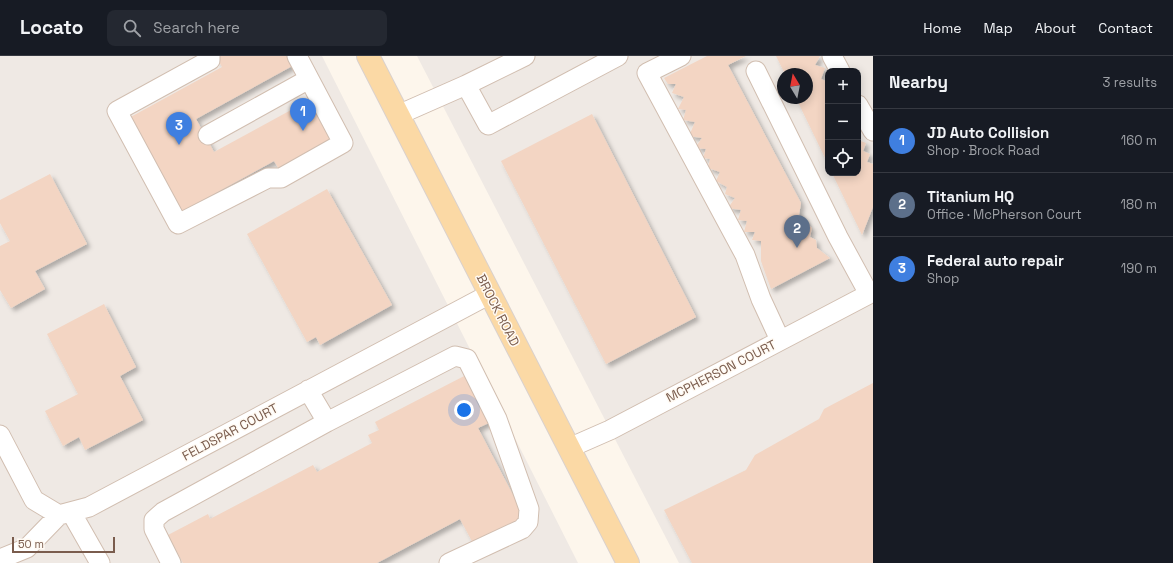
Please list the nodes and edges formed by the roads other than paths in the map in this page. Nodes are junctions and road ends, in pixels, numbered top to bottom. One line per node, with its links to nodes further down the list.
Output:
1 (210, 56): 10 (street)
2 (297, 56): 10 (street)
3 (368, 56): 13 (main road, BROCK ROAD)
4 (525, 56): 11 (street)
5 (618, 56): 11 (street)
6 (681, 56): 18 (street)
7 (832, 56): 8 (street)
8 (838, 68)
9 (756, 71): 16 (street)
10 (309, 79): 15 (street)
11 (466, 85): 13 (street)
12 (861, 110): 14 (street)
13 (398, 115): 17 (main road, BROCK ROAD)
14 (873, 131)
15 (208, 135)
16 (871, 293): 18 (street, MCPHERSON COURT)
17 (490, 294): 19 (street, FELDSPAR COURT); 22 (main road, BROCK ROAD)
18 (780, 340): 22 (street, MCPHERSON COURT)
19 (308, 390): 20 (street); 23 (street, FELDSPAR COURT)
20 (327, 422): 26 (street); 27 (street)
21 (0, 435): 23 (street)
22 (569, 448): 28 (main road, BROCK ROAD)
23 (65, 514): 24 (street); 25 (street)
24 (0, 559)
25 (100, 563)
26 (172, 563)
27 (449, 563)
28 (628, 563)

